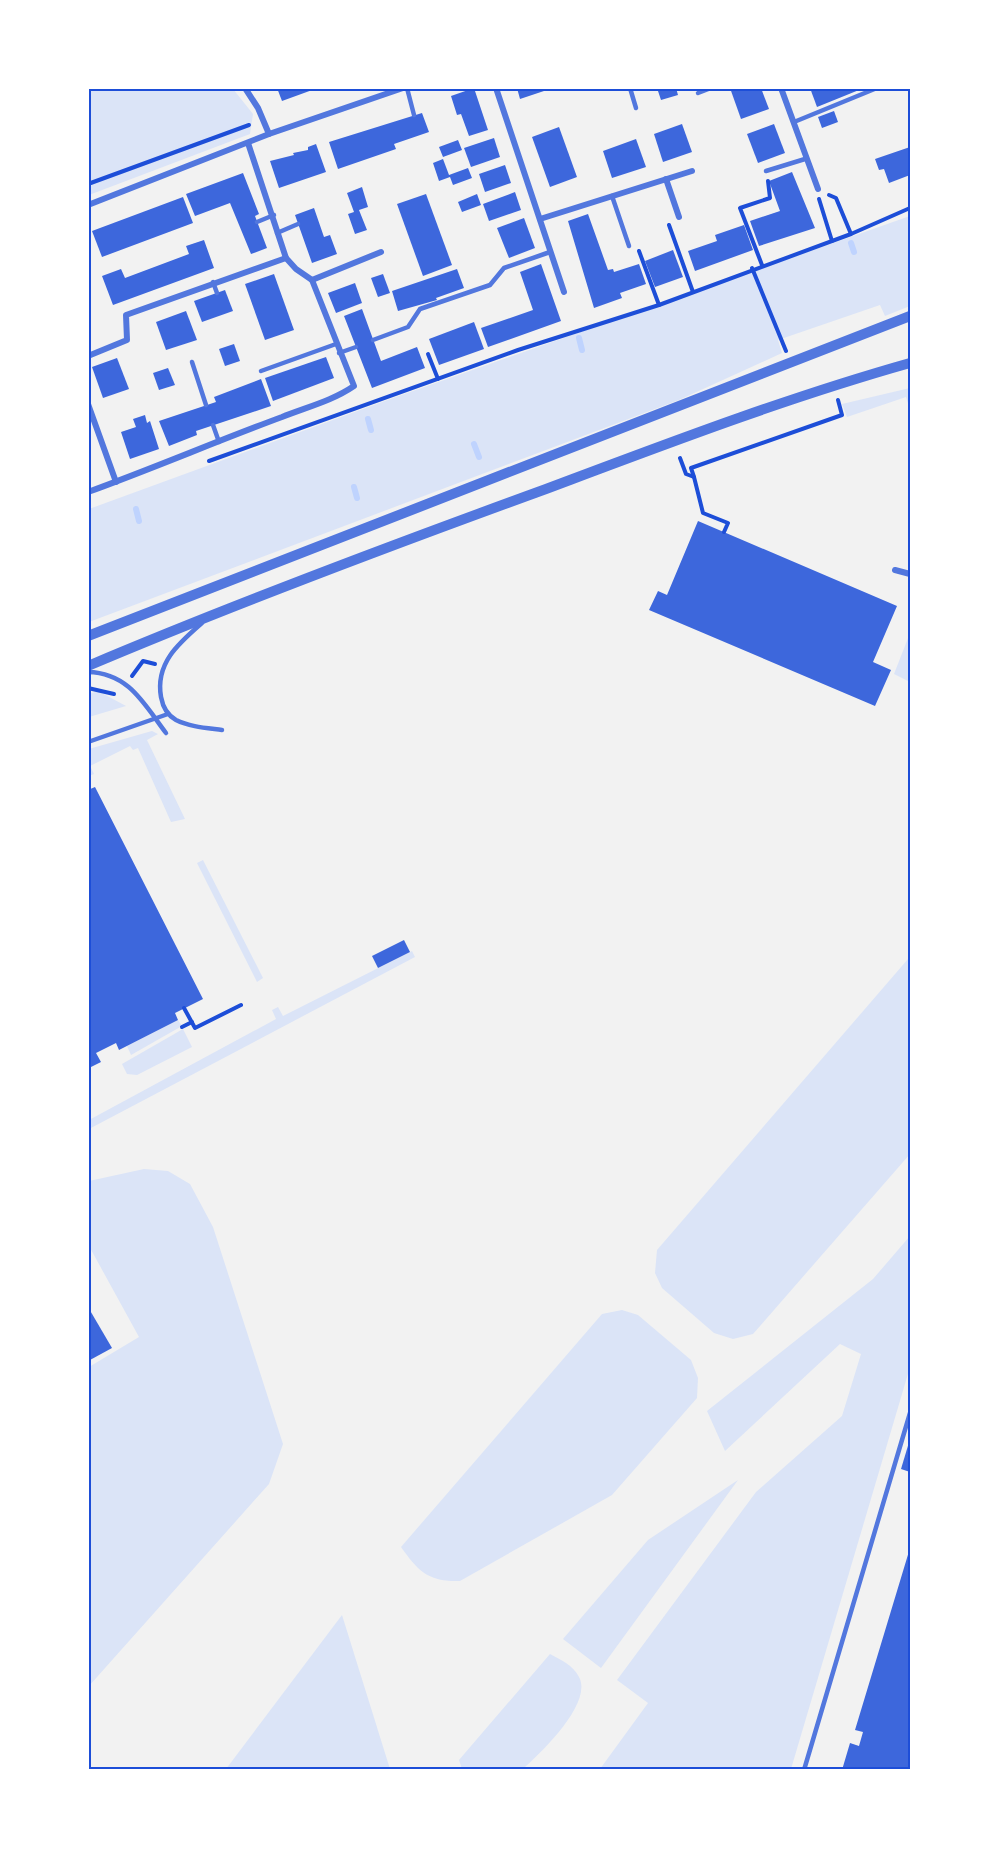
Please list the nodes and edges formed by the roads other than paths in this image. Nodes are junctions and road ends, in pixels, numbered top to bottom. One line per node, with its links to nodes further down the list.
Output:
1 (245, 88): 12 (street)
2 (405, 88): 10 (lane); 12 (street)
3 (496, 88): 23 (street)
4 (630, 88): 9 (lane)
5 (711, 88): 8 (lane)
6 (781, 88): 11 (street)
7 (876, 88): 11 (lane)
8 (698, 93)
9 (636, 108)
10 (414, 116)
11 (794, 122): 14 (street)
12 (269, 134): 13 (street)
13 (248, 143): 20 (street); 21 (street)
14 (805, 159): 16 (lane); 18 (street)
15 (692, 171): 17 (street)
16 (766, 171)
17 (666, 179): 19 (street); 22 (street)
18 (818, 189)
19 (612, 196): 23 (street); 27 (lane)
20 (88, 205)
21 (274, 215): 24 (lane); 26 (street)
22 (679, 217)
23 (540, 219): 29 (street)
24 (257, 222)
25 (298, 224): 26 (lane)
26 (277, 233): 30 (street)
27 (629, 246)
28 (381, 252): 31 (street)
29 (550, 252): 33 (street); 36 (lane)
30 (286, 258): 31 (street); 32 (street)
31 (312, 280): 37 (street)
32 (213, 282): 34 (lane); 40 (street)
33 (564, 292)
34 (217, 293)
35 (910, 316): 53 (street)
36 (373, 340)
37 (336, 344): 39 (street); 43 (lane)
38 (356, 347): 39 (lane)
39 (339, 353): 47 (street)
40 (88, 356)
41 (192, 362): 45 (lane)
42 (910, 363): 52 (street)
43 (261, 371)
44 (88, 404): 48 (street)
45 (207, 405)
46 (213, 425): 47 (lane)
47 (219, 442): 48 (street)
48 (116, 482): 49 (street)
49 (88, 492)
50 (895, 570): 51 (street)
51 (910, 574)
52 (213, 613): 54 (street); 56 (lane)
53 (88, 636)
54 (88, 666)
55 (88, 672): 57 (lane)
56 (168, 714): 57 (lane); 58 (lane)
57 (156, 719): 59 (lane); 60 (lane)
58 (222, 730)
59 (166, 733)
60 (88, 742)
61 (910, 1413): 62 (lane)
62 (804, 1770)

